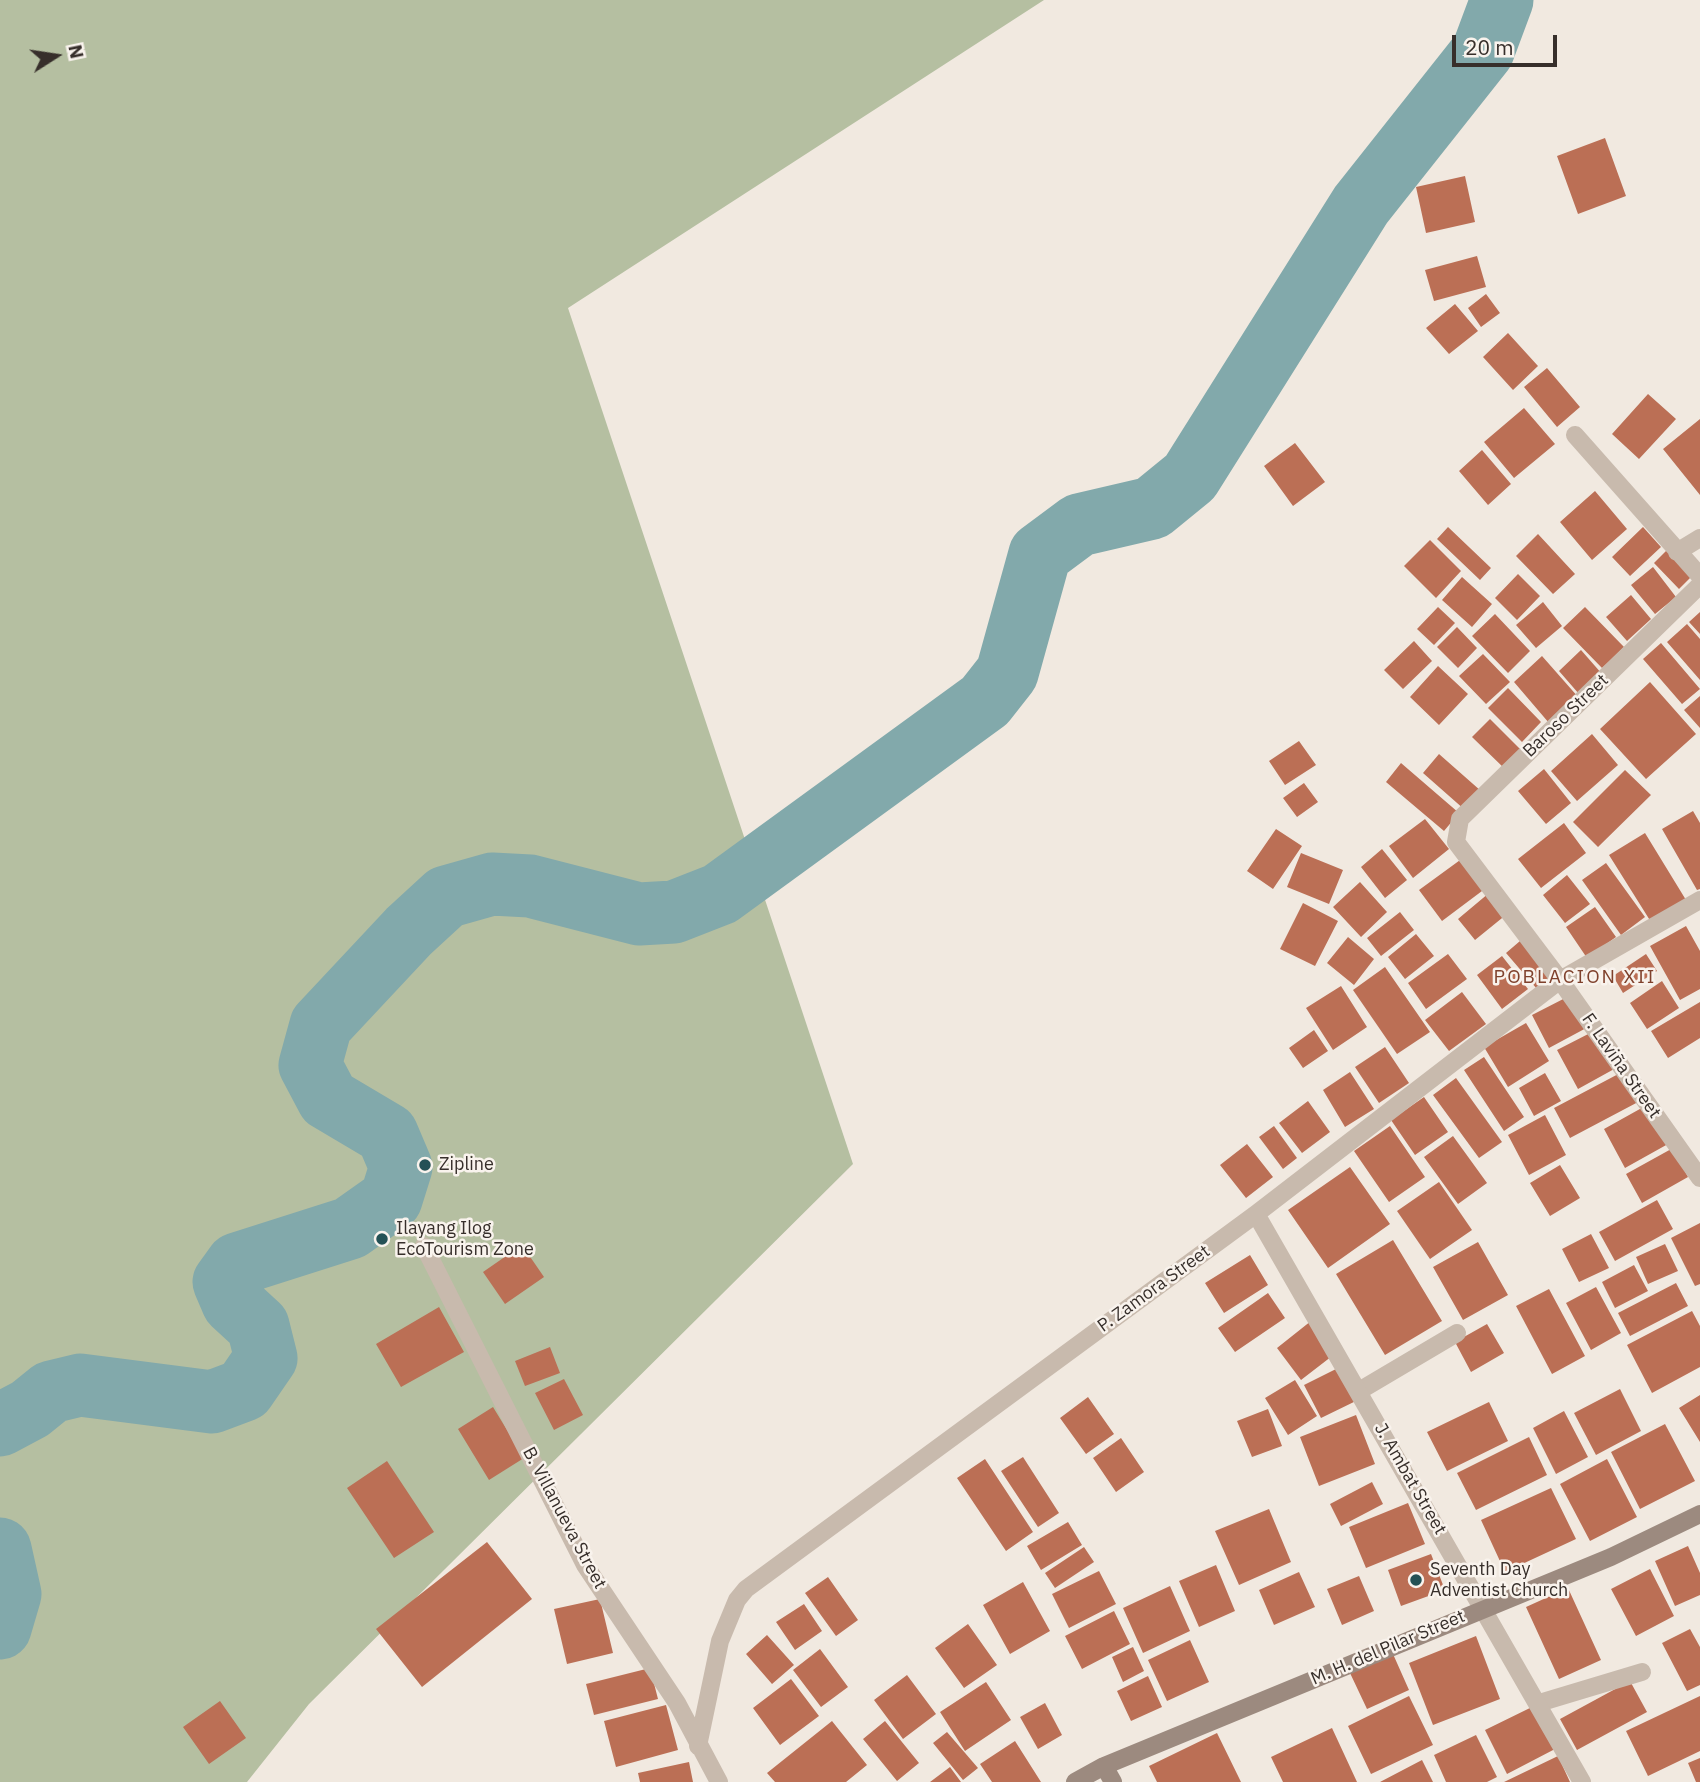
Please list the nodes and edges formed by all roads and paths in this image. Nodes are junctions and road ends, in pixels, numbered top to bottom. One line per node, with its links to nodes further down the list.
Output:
1 (1575, 435): 3 (street)
2 (1700, 538): 3 (street)
3 (1677, 552): 4 (street)
4 (1700, 576)
5 (1700, 585): 6 (street, Baroso Street)
6 (1463, 855): 8 (street, F. Laviña Street)
7 (1700, 900): 8 (street, P. Zamora Street)
8 (1560, 980): 9 (street, F. Laviña Street); 10 (street, P. Zamora Street)
9 (1700, 1178)
10 (1256, 1214): 13 (street, J. Ambat Street); 18 (street, P. Zamora Street)
11 (424, 1246): 18 (street, B. Villanueva Street)
12 (1457, 1332): 13 (street)
13 (1359, 1391): 15 (street, J. Ambat Street)
14 (1700, 1514): 15 (street, M. H. del Pilar Street)
15 (1484, 1607): 17 (street, J. Ambat Street); 19 (street, M. H. del Pilar Street)
16 (1642, 1672): 17 (street)
17 (1539, 1703): 22 (street, J. Ambat Street)
18 (698, 1746): 20 (street, B. Villanueva Street)
19 (1108, 1774): 21 (street, M. H. del Pilar Street)
20 (719, 1782)
21 (1075, 1782)
22 (1582, 1782)

